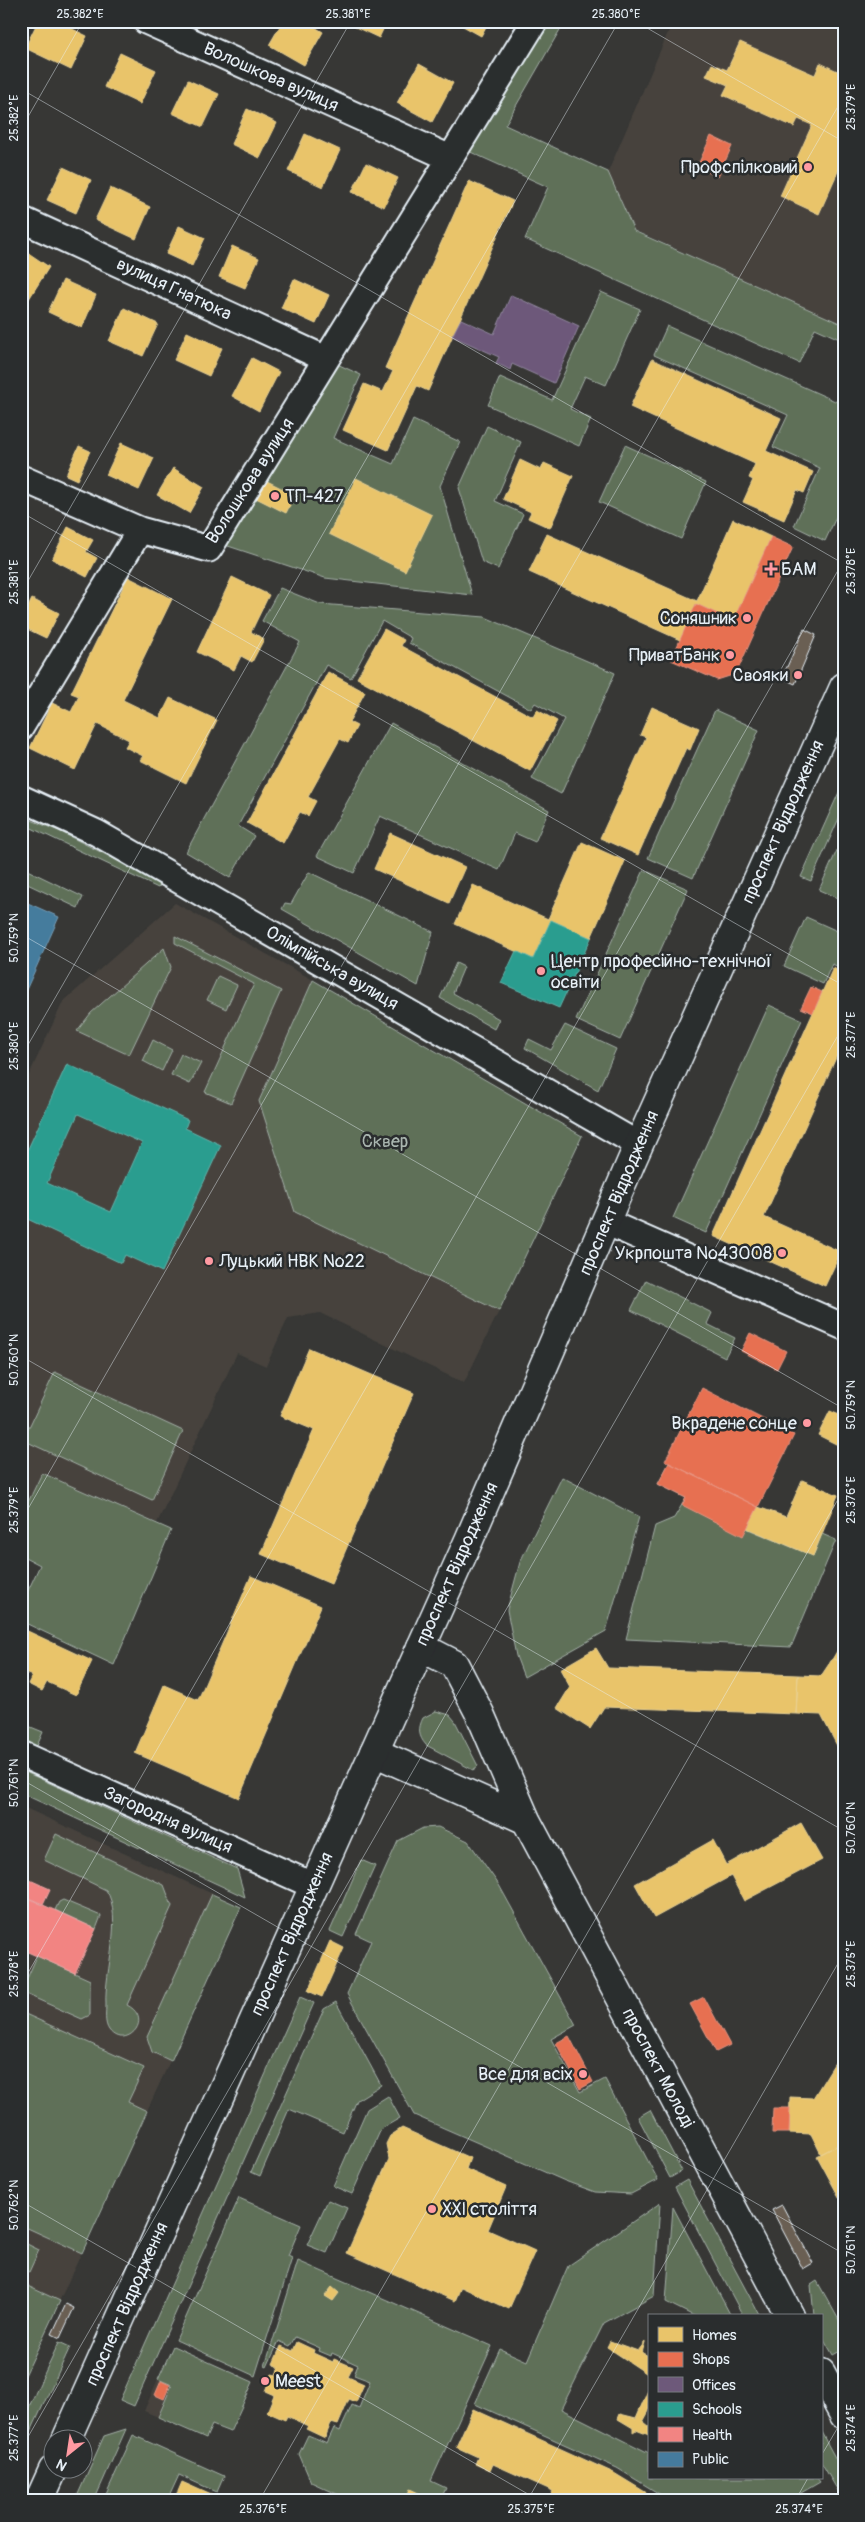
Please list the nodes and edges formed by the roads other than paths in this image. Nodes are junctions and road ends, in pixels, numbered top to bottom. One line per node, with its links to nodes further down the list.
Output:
1 (146, 21): 3 (street, Волошкова вулиця)
2 (535, 21): 3 (street, Волошкова вулиця)
3 (450, 158): 5 (street, Волошкова вулиця)
4 (21, 219): 5 (street, вулиця Гнатюка)
5 (326, 359): 7 (street, Волошкова вулиця)
6 (21, 478): 7 (street)
7 (140, 530): 9 (street)
8 (844, 687): 11 (main road, проспект Відродження)
9 (21, 727)
10 (21, 798): 11 (street, Олімпійська вулиця)
11 (638, 1145): 12 (main road, проспект Відродження)
12 (606, 1222): 13 (street); 14 (main road, проспект Відродження)
13 (844, 1328)
14 (421, 1647): 15 (main road, проспект Відродження); 17 (main road, проспект Молоді)
15 (374, 1752): 17 (main road); 18 (main road, проспект Відродження)
16 (21, 1754): 18 (street, Загородня вулиця)
17 (526, 1820): 19 (main road, проспект Молоді)
18 (314, 1886): 22 (main road, проспект Відродження)
19 (789, 2314)
20 (822, 2375): 21 (main road)
21 (844, 2415)
22 (70, 2430)
23 (48, 2480): 24 (main road)
24 (39, 2501)

